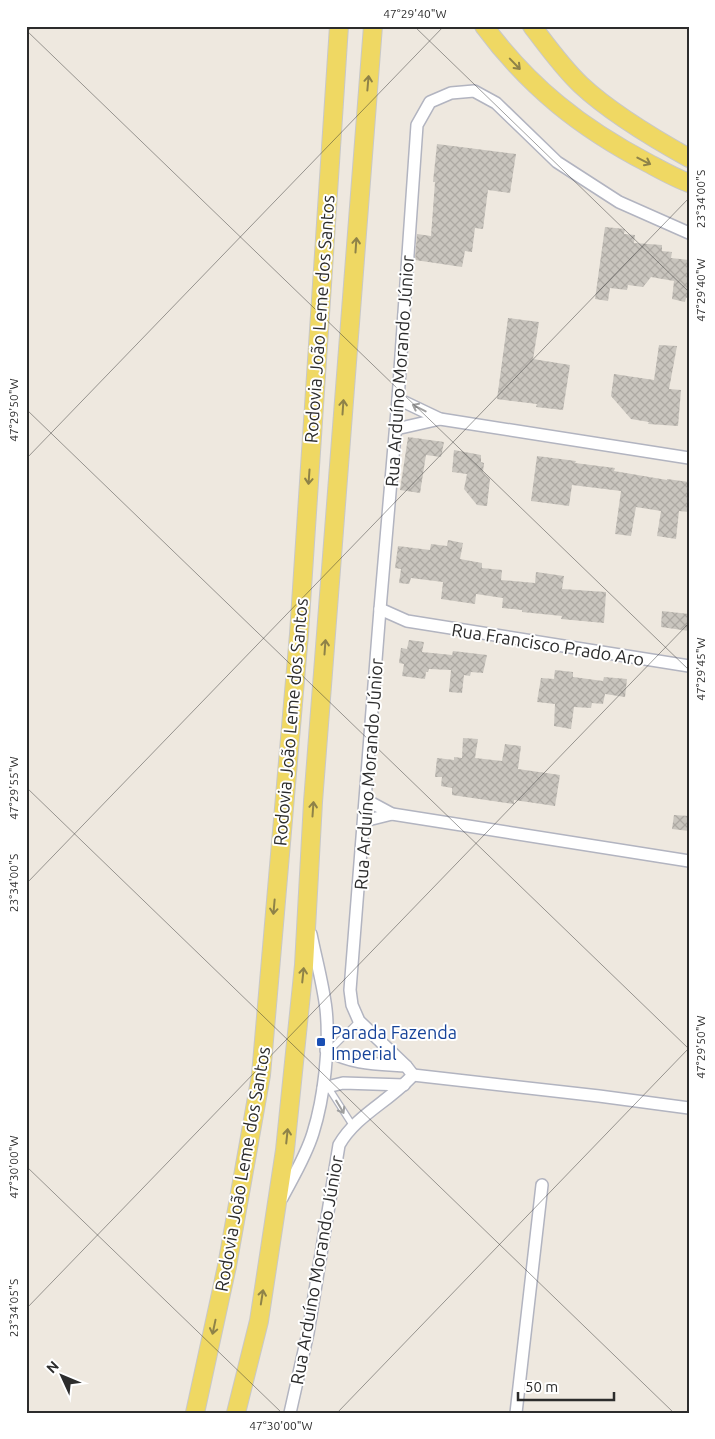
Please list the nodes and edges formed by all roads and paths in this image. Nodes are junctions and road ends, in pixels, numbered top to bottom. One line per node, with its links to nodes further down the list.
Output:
1 (339, 26): 30 (main road, Rodovia João Leme dos Santos, one-way to 30)
2 (484, 26): 6 (main road, one-way to 6)
3 (533, 27): 5 (main road)
4 (373, 28): 20 (main road, Rodovia João Leme dos Santos, one-way to 4)
5 (689, 158)
6 (689, 183)
7 (689, 233): 8 (street, Rua Arduíno Morando Júnior)
8 (398, 399): 9 (street, one-way to 8); 10 (street, Rua Arduíno Morando Júnior)
9 (440, 419): 10 (street); 11 (street)
10 (396, 429): 12 (street, Rua Arduíno Morando Júnior)
11 (689, 458)
12 (380, 609): 13 (street, Rua Francisco Prado Aro); 14 (street, Rua Arduíno Morando Júnior)
13 (407, 621): 14 (street, Rua Francisco Prado Aro); 15 (street, Rua Francisco Prado Aro)
14 (379, 627): 16 (street, Rua Arduíno Morando Júnior)
15 (689, 666)
16 (366, 800): 17 (street); 18 (street, Rua Arduíno Morando Júnior)
17 (392, 814): 18 (street); 19 (street)
18 (364, 821): 21 (street, Rua Arduíno Morando Júnior)
19 (689, 861)
20 (306, 915): 22 (street); 29 (main road, Rodovia João Leme dos Santos, one-way to 20)
21 (359, 1021): 22 (lane); 23 (street, Rua Arduíno Morando Júnior)
22 (328, 1050): 23 (street); 25 (street)
23 (410, 1071): 24 (street, Rua Arduíno Morando Júnior); 26 (street)
24 (404, 1085): 25 (street); 27 (street, Rua Arduíno Morando Júnior)
25 (326, 1088): 27 (lane, one-way to 27); 29 (street)
26 (689, 1108)
27 (353, 1126): 32 (street, Rua Arduíno Morando Júnior)
28 (542, 1185): 33 (street)
29 (276, 1211): 31 (main road, Rodovia João Leme dos Santos, one-way to 29)
30 (195, 1413)
31 (236, 1413)
32 (290, 1413)
33 (516, 1413)

